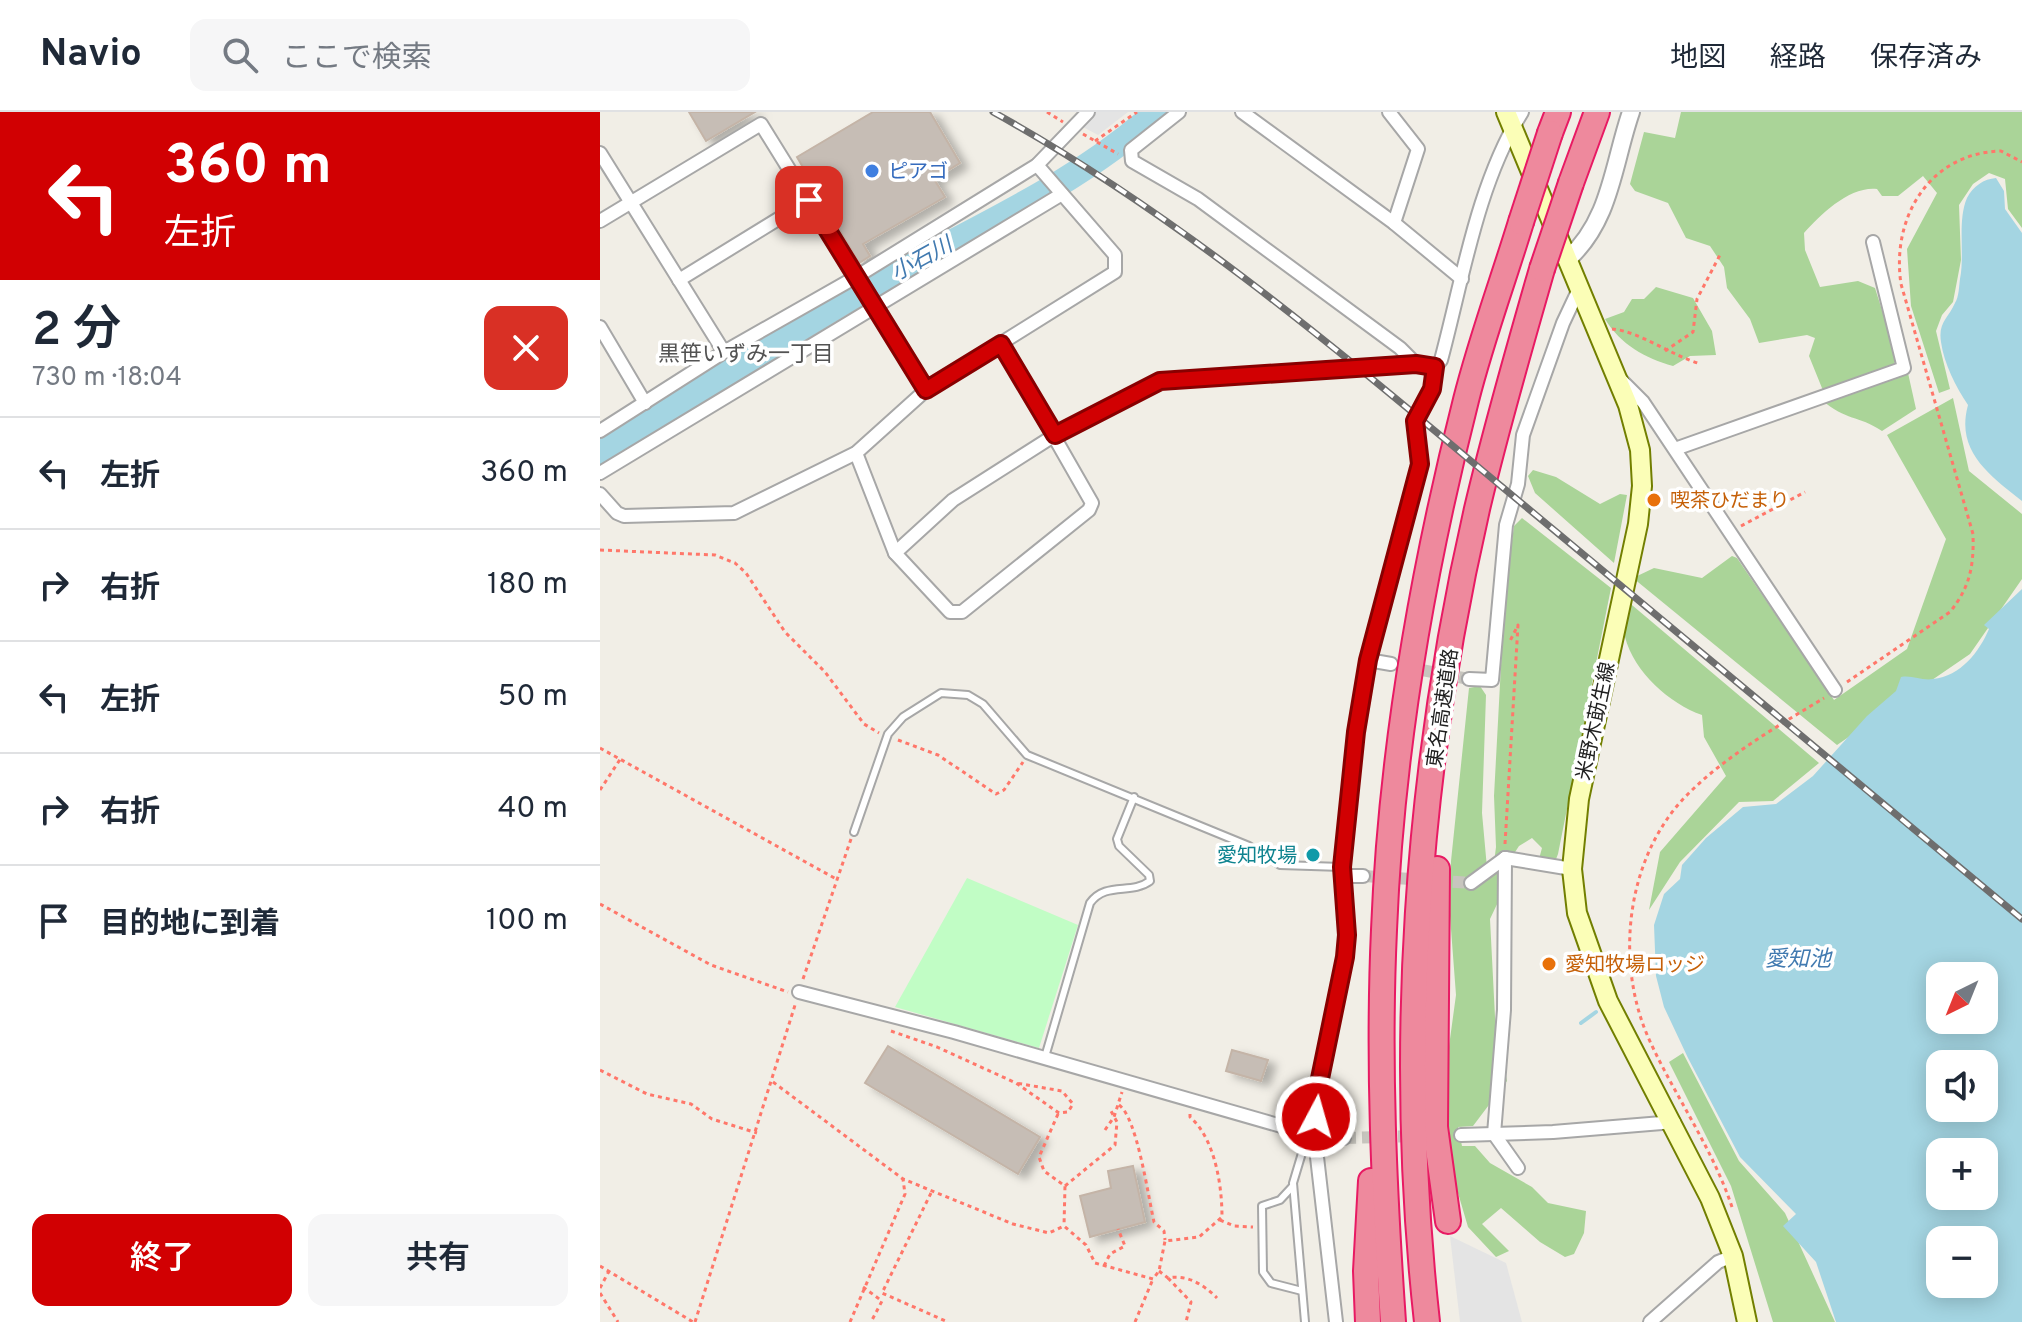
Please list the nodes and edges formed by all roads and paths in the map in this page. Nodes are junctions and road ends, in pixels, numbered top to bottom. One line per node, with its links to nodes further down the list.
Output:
1 (1088, 112): 10 (street)
2 (1137, 112): 11 (path)
3 (1179, 112): 34 (street)
4 (1242, 112): 20 (street)
5 (1389, 112): 20 (street)
6 (1597, 112): 55 (highway, 東名高速道路, bridge)
7 (1631, 112): 23 (street)
8 (1514, 116): 23 (main road, 米野木莇生線); 24 (street)
9 (1554, 123): 71 (highway, 東名高速道路, bridge)
10 (1074, 128): 11 (path); 15 (street)
11 (1097, 143): 13 (path)
12 (600, 153): 18 (street)
13 (1113, 153)
14 (2022, 162): 54 (path)
15 (1040, 169): 16 (street); 26 (street)
16 (1060, 192): 28 (street); 31 (street)
17 (809, 200): 18 (street); 25 (street); 26 (street)
18 (631, 201): 19 (street); 25 (street)
19 (600, 221)
20 (1394, 223): 24 (street)
21 (1873, 242): 42 (street)
22 (1721, 253): 32 (path)
23 (1568, 259): 27 (main road, 米野木莇生線)
24 (1462, 279): 36 (street)
25 (679, 280): 33 (street)
26 (858, 281): 28 (street); 33 (street)
27 (1579, 289): 30 (main road, 米野木莇生線); 53 (street)
28 (873, 305): 38 (street); 44 (street)
29 (600, 329): 39 (street)
30 (1597, 331): 32 (path); 37 (main road, 米野木莇生線)
31 (1001, 344): 38 (street); 41 (street)
32 (1665, 351): 35 (path)
33 (724, 352): 39 (street)
34 (1416, 364): 36 (street); 41 (street)
35 (1701, 364)
36 (1435, 367): 51 (street)
37 (1618, 377): 42 (street); 64 (main road, 米野木莇生線)
38 (926, 390): 43 (street)
39 (645, 403): 40 (street)
40 (600, 431)
41 (1055, 435): 49 (street); 49 (street)
42 (1675, 449): 47 (street)
43 (856, 453): 46 (street); 49 (street)
44 (600, 473)
45 (1805, 492): 47 (path)
46 (600, 494)
47 (1730, 532): 54 (street)
48 (600, 550): 56 (path)
49 (895, 553)
50 (1505, 652): 63 (path)
51 (1368, 660): 52 (street); 65 (street)
52 (1391, 664)
53 (1469, 679)
54 (1835, 690): 95 (path)
55 (1438, 726): 97 (highway); 124 (highway, 東名高速道路)
56 (887, 736): 58 (path); 58 (lane); 62 (lane)
57 (600, 748): 59 (path)
58 (1027, 755): 61 (lane)
59 (621, 758): 60 (path); 67 (path)
60 (600, 790)
61 (1134, 797): 65 (lane); 73 (lane)
62 (854, 832): 67 (path)
63 (1505, 858): 64 (street); 68 (street); 86 (street)
64 (1572, 869): 83 (main road, 米野木莇生線)
65 (1343, 872): 66 (street); 87 (street)
66 (1363, 876)
67 (838, 880): 70 (path)
68 (1471, 883)
69 (600, 904): 76 (path)
70 (799, 992): 72 (street)
71 (1382, 992): 122 (highway); 123 (highway, 東名高速道路)
72 (873, 1010): 73 (street); 77 (path)
73 (1045, 1057): 75 (street)
74 (600, 1070): 85 (path)
75 (1127, 1081): 78 (street); 79 (path)
76 (773, 1082): 85 (path); 91 (path)
77 (1016, 1083): 81 (path); 81 (path)
78 (1192, 1100): 87 (street); 96 (path)
79 (1119, 1105): 82 (path); 101 (path)
80 (1111, 1111): 82 (path)
81 (1059, 1113): 92 (path)
82 (1114, 1117): 84 (path); 92 (path)
83 (1674, 1122): 86 (street); 102 (main road, 米野木莇生線)
84 (1105, 1130)
85 (757, 1133): 114 (path)
86 (1494, 1134): 88 (street); 90 (street)
87 (1312, 1135): 89 (street); 93 (lane); 121 (street)
88 (1461, 1135)
89 (1344, 1138)
90 (1518, 1168)
91 (903, 1179): 94 (path); 109 (path)
92 (1065, 1186): 98 (path)
93 (1293, 1186): 99 (lane); 111 (lane)
94 (931, 1193): 98 (path); 117 (path)
95 (1736, 1218)
96 (1220, 1220): 99 (path); 101 (path)
97 (1448, 1221)
98 (1064, 1226): 104 (path)
99 (1260, 1227): 111 (lane)
100 (1118, 1229): 104 (path)
101 (1165, 1241): 106 (path)
102 (1733, 1256): 125 (street); 126 (main road, 米野木莇生線)
103 (600, 1266): 105 (path)
104 (1104, 1266): 108 (path)
105 (609, 1271): 110 (path); 114 (path)
106 (1159, 1271): 107 (path); 108 (path)
107 (1168, 1278): 112 (path); 119 (path)
108 (1153, 1279): 118 (path)
109 (863, 1287): 115 (path); 116 (path)
110 (600, 1291): 113 (path)
111 (1302, 1291): 120 (lane)
112 (1217, 1298)
113 (618, 1322)
114 (694, 1322)
115 (850, 1322)
116 (871, 1322)
117 (948, 1322)
118 (1135, 1322)
119 (1186, 1322)
120 (1305, 1322)
121 (1336, 1322)
122 (1368, 1322)
123 (1393, 1322)
124 (1427, 1322)
125 (1650, 1322)
126 (1747, 1322)

